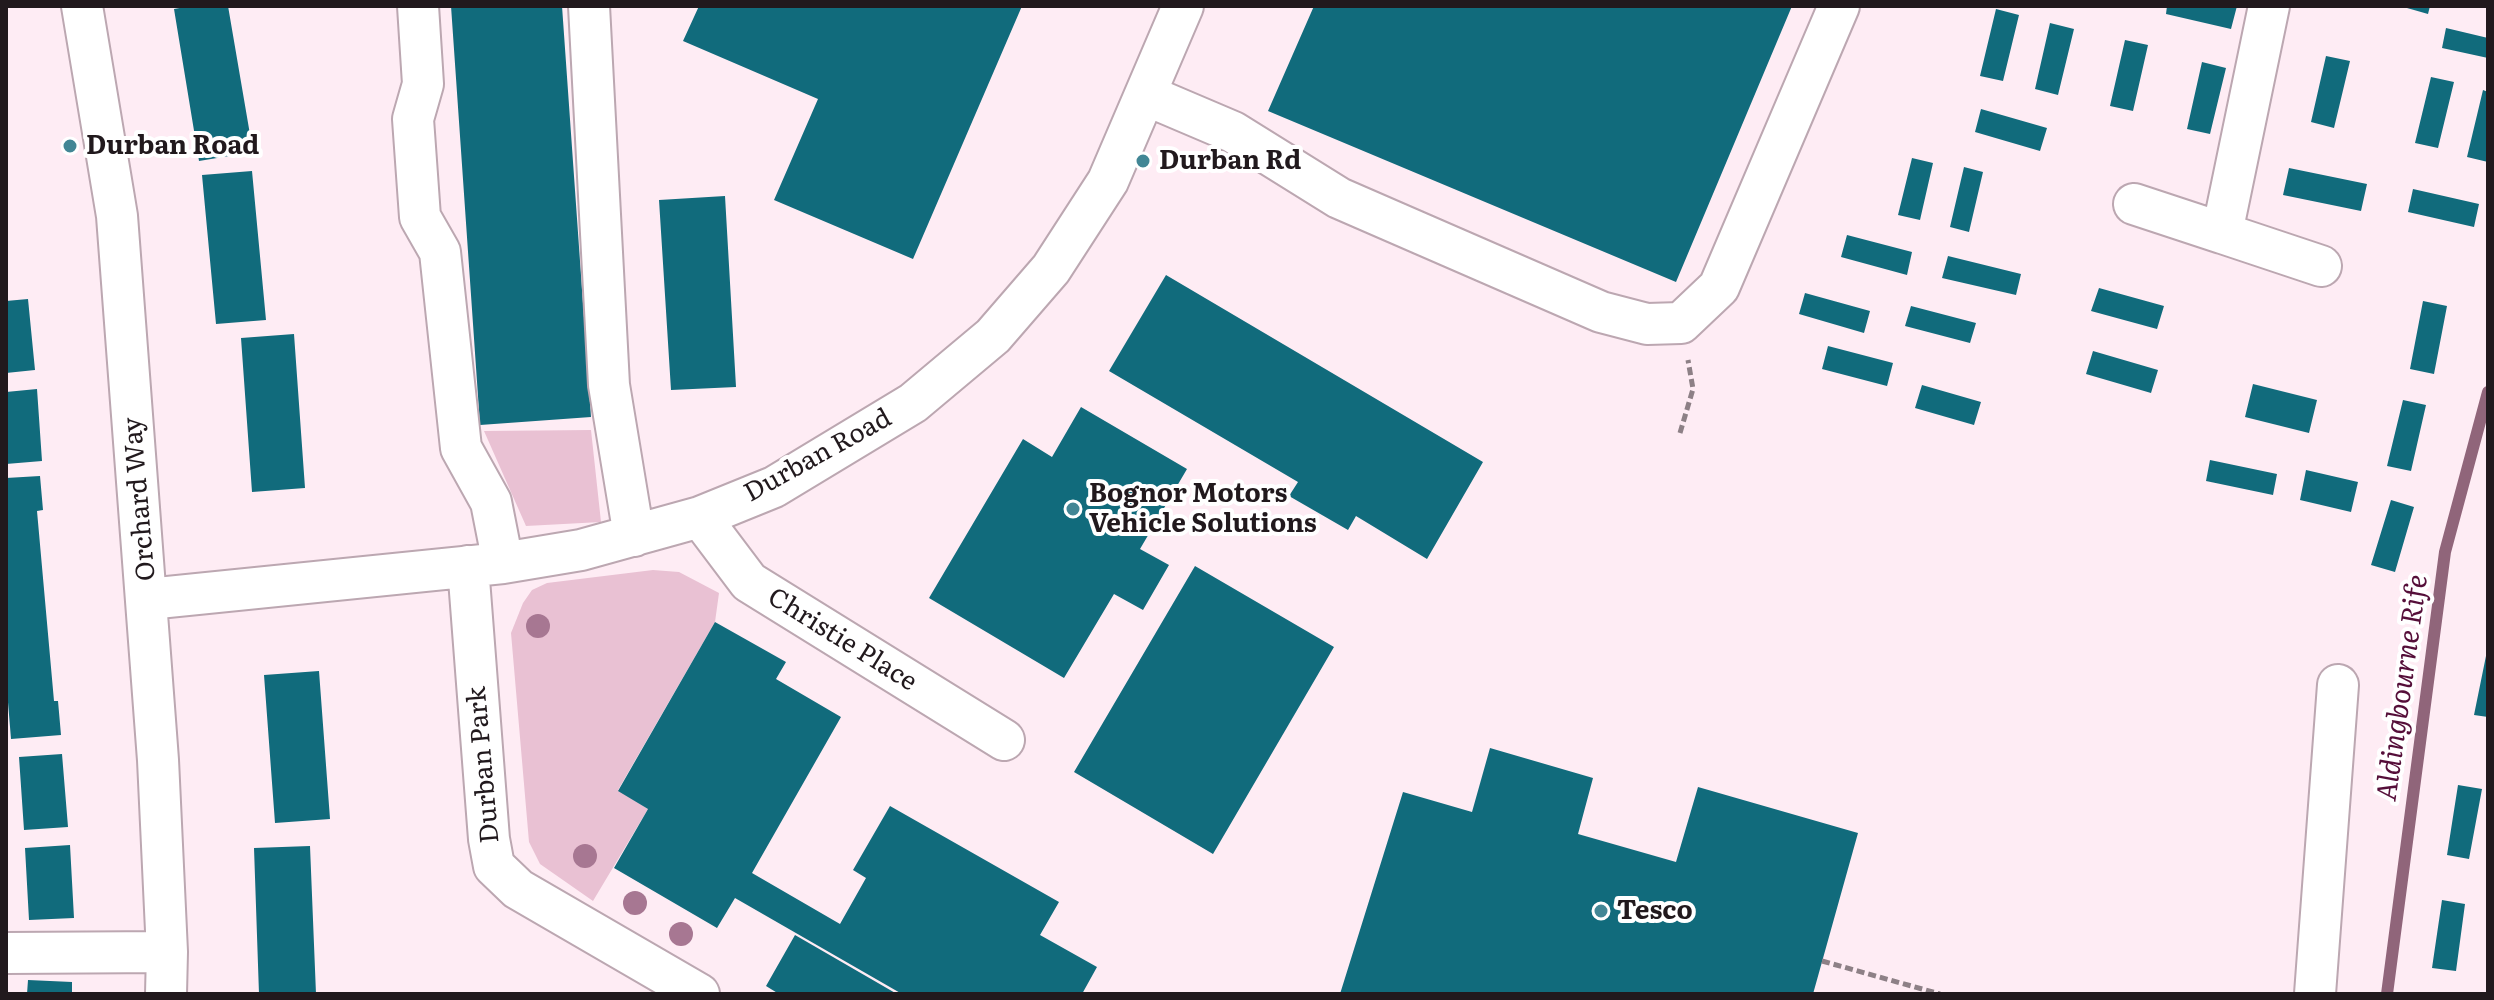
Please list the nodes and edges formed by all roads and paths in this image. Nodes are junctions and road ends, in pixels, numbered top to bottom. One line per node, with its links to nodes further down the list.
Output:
1 (82, 6): 16 (street, Orchard Way)
2 (418, 6): 15 (street, Durban Park)
3 (589, 6): 14 (street)
4 (1183, 6): 7 (street, Durban Road)
5 (1839, 6): 11 (street)
6 (2269, 6): 9 (street)
7 (1146, 95): 11 (street); 13 (street, Durban Road)
8 (2134, 204): 9 (street)
9 (2222, 233): 10 (street)
10 (2321, 266)
11 (1681, 323): 12 (path)
12 (1680, 433)
13 (700, 517): 14 (street, Durban Road); 18 (street, Christie Place)
14 (634, 536): 15 (street, Durban Road)
15 (486, 565): 16 (street, Durban Road); 23 (street, Durban Park)
16 (148, 599): 19 (street, Orchard Way)
17 (2338, 685): 25 (street)
18 (1004, 740)
19 (167, 952): 20 (street); 22 (street, Orchard Way)
20 (6, 953)
21 (1822, 961): 24 (path)
22 (166, 994)
23 (699, 994)
24 (1940, 994)
25 (2315, 994)

